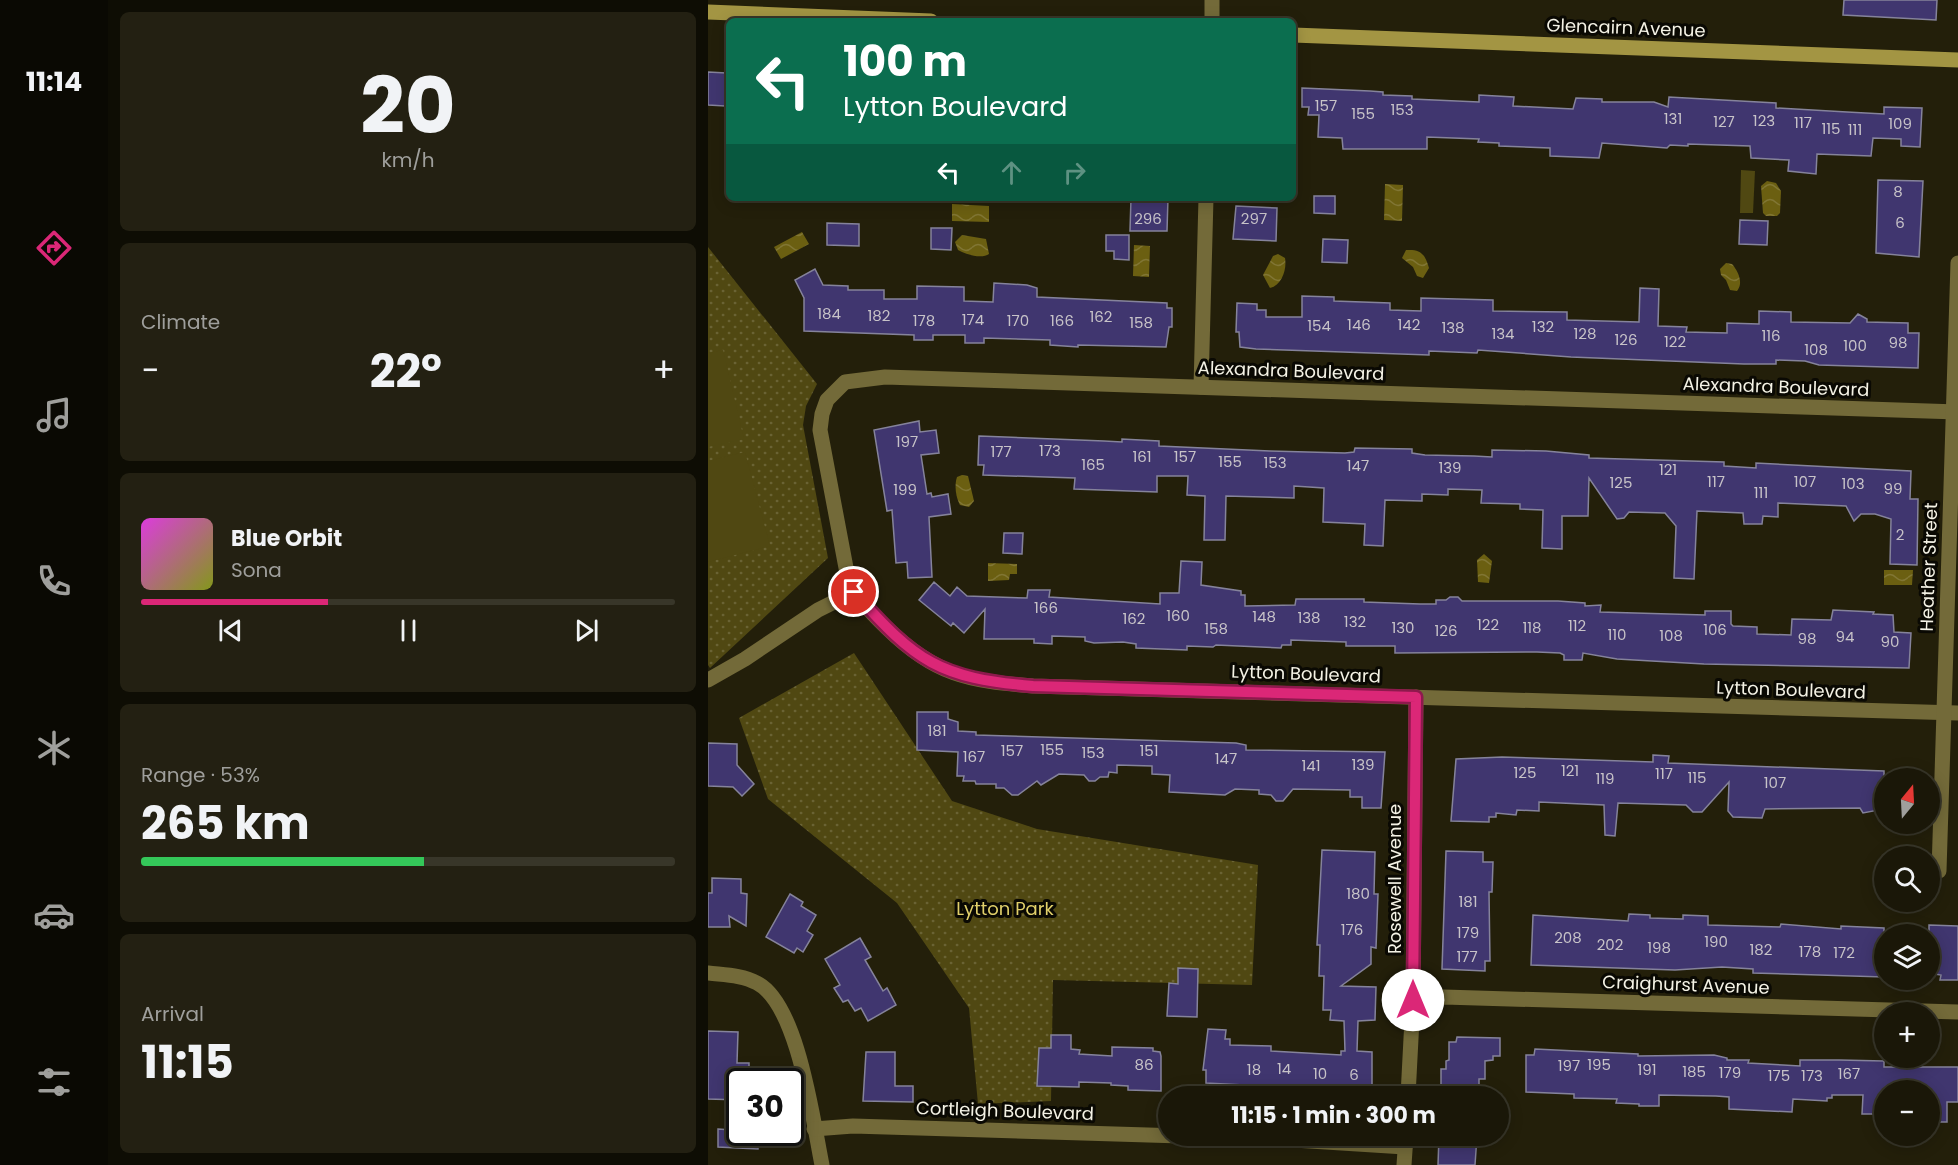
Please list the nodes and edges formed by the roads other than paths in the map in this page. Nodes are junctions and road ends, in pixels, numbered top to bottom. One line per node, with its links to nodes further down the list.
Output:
1 (1212, 0): 4 (street)
2 (708, 12): 3 (street)
3 (857, 18)
4 (1212, 18)
5 (1296, 35): 6 (street, Glencairn Avenue)
6 (1958, 60)
7 (1206, 201): 9 (street)
8 (1958, 263): 10 (street, Heather Street)
9 (1201, 387): 10 (street, Alexandra Boulevard); 11 (street, Alexandra Boulevard)
10 (1956, 412): 14 (street, Heather Street)
11 (854, 592): 12 (street); 13 (street, Lytton Boulevard)
12 (708, 680)
13 (1416, 697): 14 (street, Lytton Boulevard); 17 (street, Rosewell Avenue)
14 (1951, 713): 15 (street, Heather Street)
15 (1940, 858)
16 (708, 973): 20 (street)
17 (1413, 1000): 18 (street, Craighurst Avenue); 19 (street, Rosewell Avenue)
18 (1958, 1012)
19 (1409, 1086)
20 (814, 1129): 21 (street, Cortleigh Boulevard); 23 (street)
21 (1158, 1136)
22 (1406, 1146): 24 (street)
23 (822, 1165)
24 (1404, 1165)

